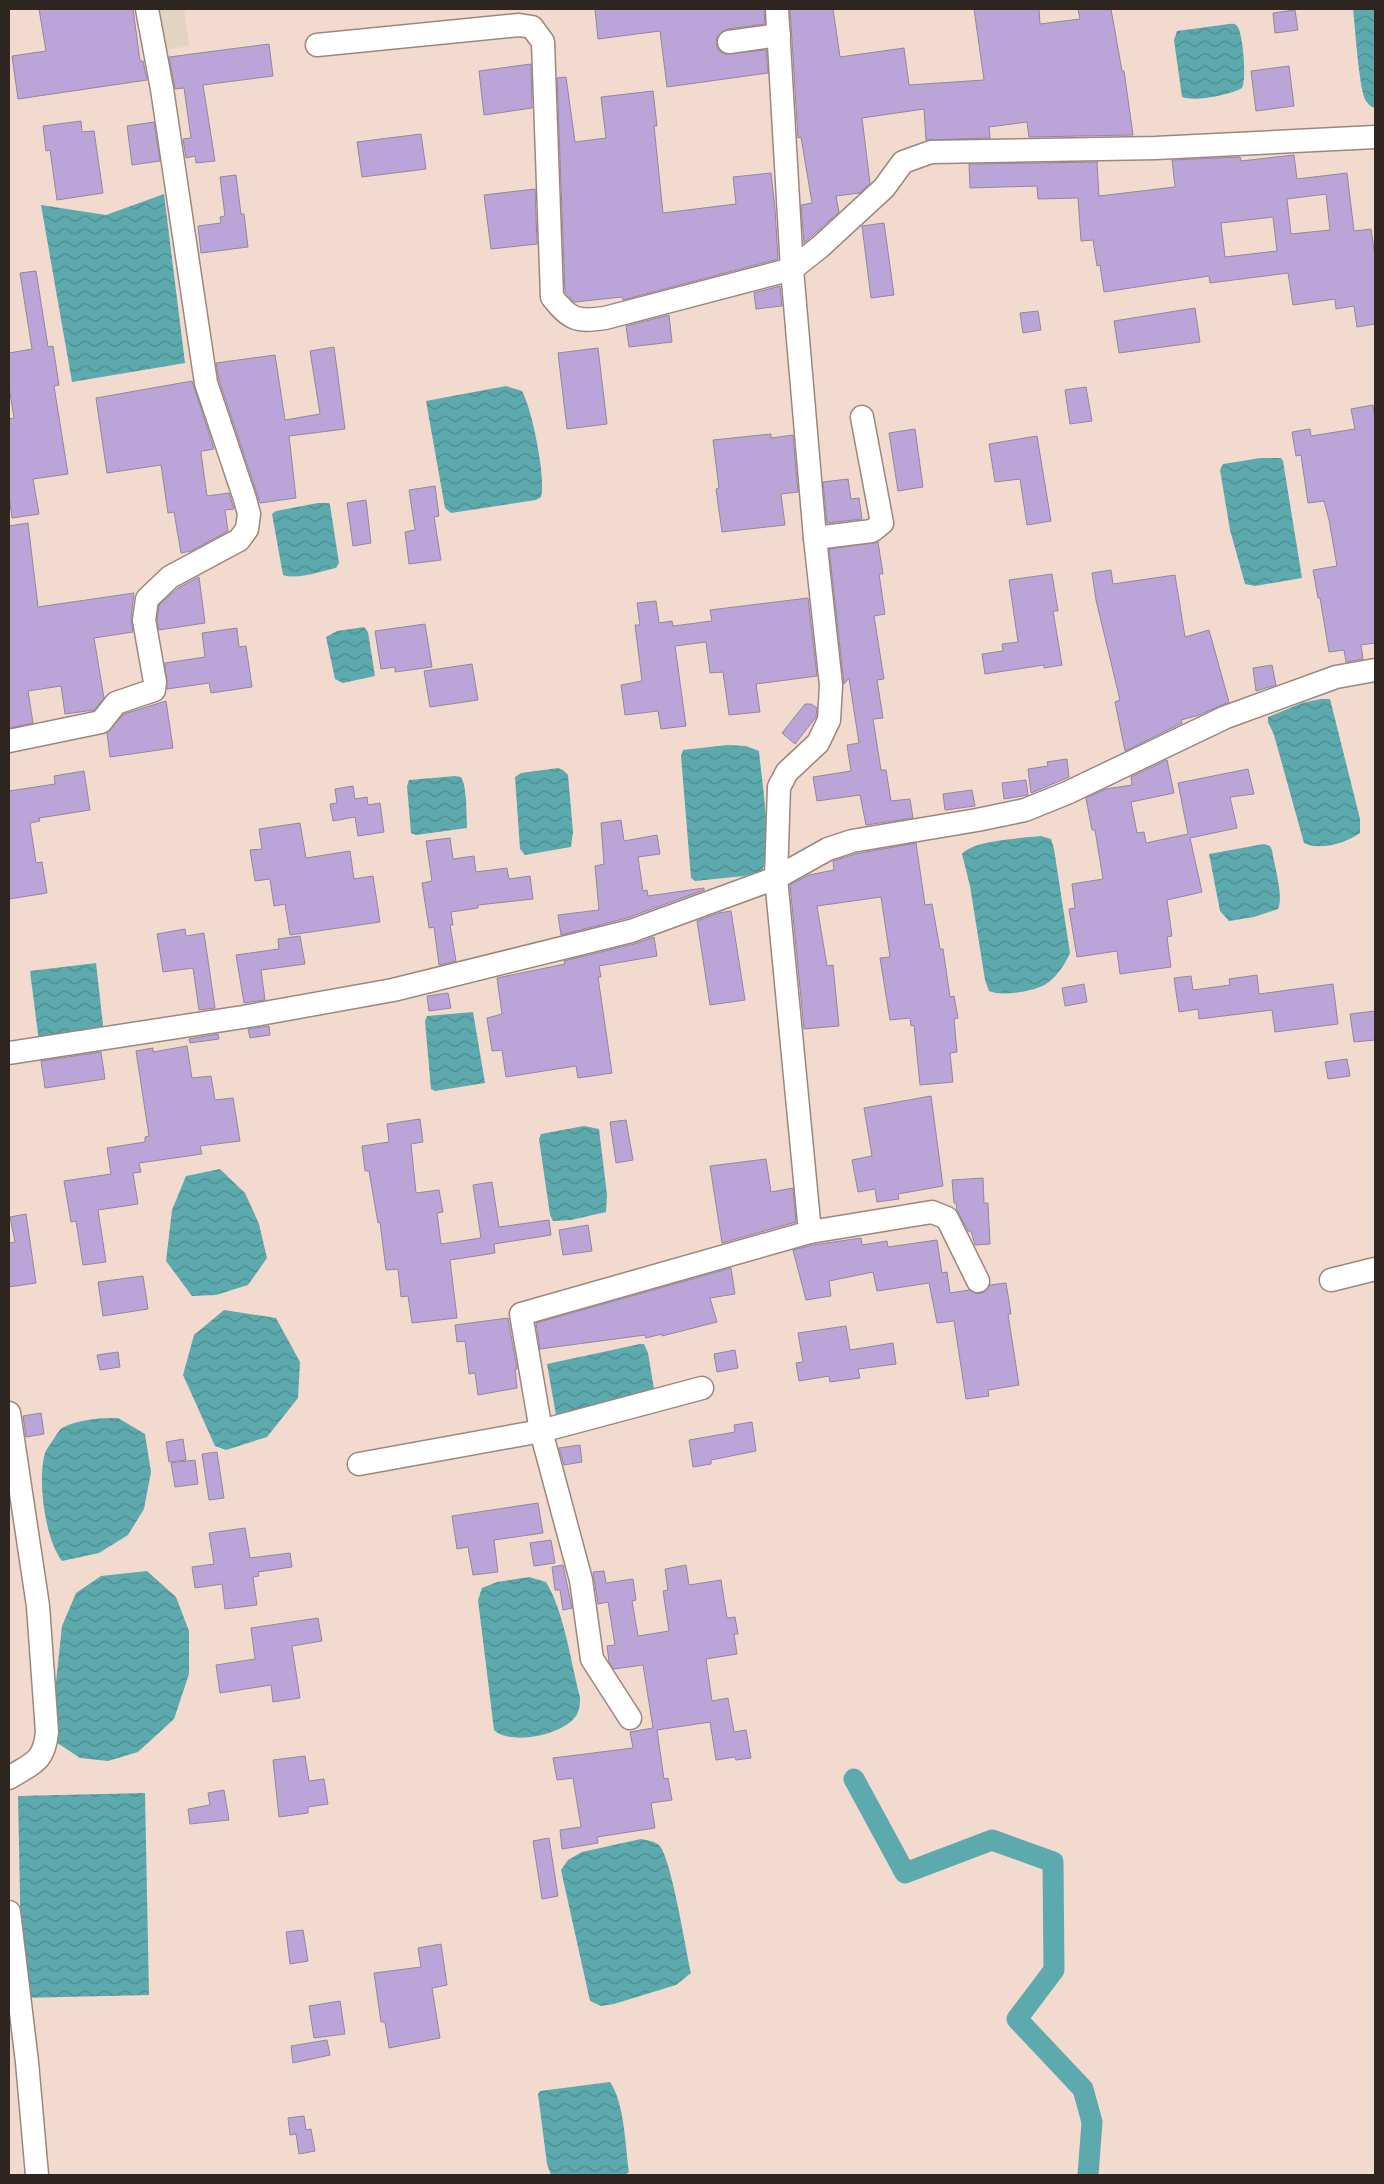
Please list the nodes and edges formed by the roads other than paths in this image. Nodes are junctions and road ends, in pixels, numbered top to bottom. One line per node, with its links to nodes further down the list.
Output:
1 (147, 9): 11 (street)
2 (777, 9): 3 (street)
3 (779, 35): 4 (street); 7 (street)
4 (729, 42)
5 (317, 45): 7 (street)
6 (1375, 137): 7 (street)
7 (792, 269): 9 (street)
8 (862, 416): 9 (street)
9 (815, 538): 12 (street)
10 (1375, 670): 12 (street)
11 (9, 741)
12 (776, 878): 13 (street); 14 (street)
13 (9, 1053)
14 (810, 1232): 17 (street); 20 (street)
15 (1375, 1269): 16 (street)
16 (1331, 1280)
17 (978, 1281)
18 (702, 1388): 20 (street)
19 (9, 1414): 23 (street)
20 (541, 1431): 21 (street); 22 (street)
21 (359, 1464)
22 (630, 1718)
23 (9, 1778)
24 (9, 1912): 25 (street)
25 (37, 2175)

